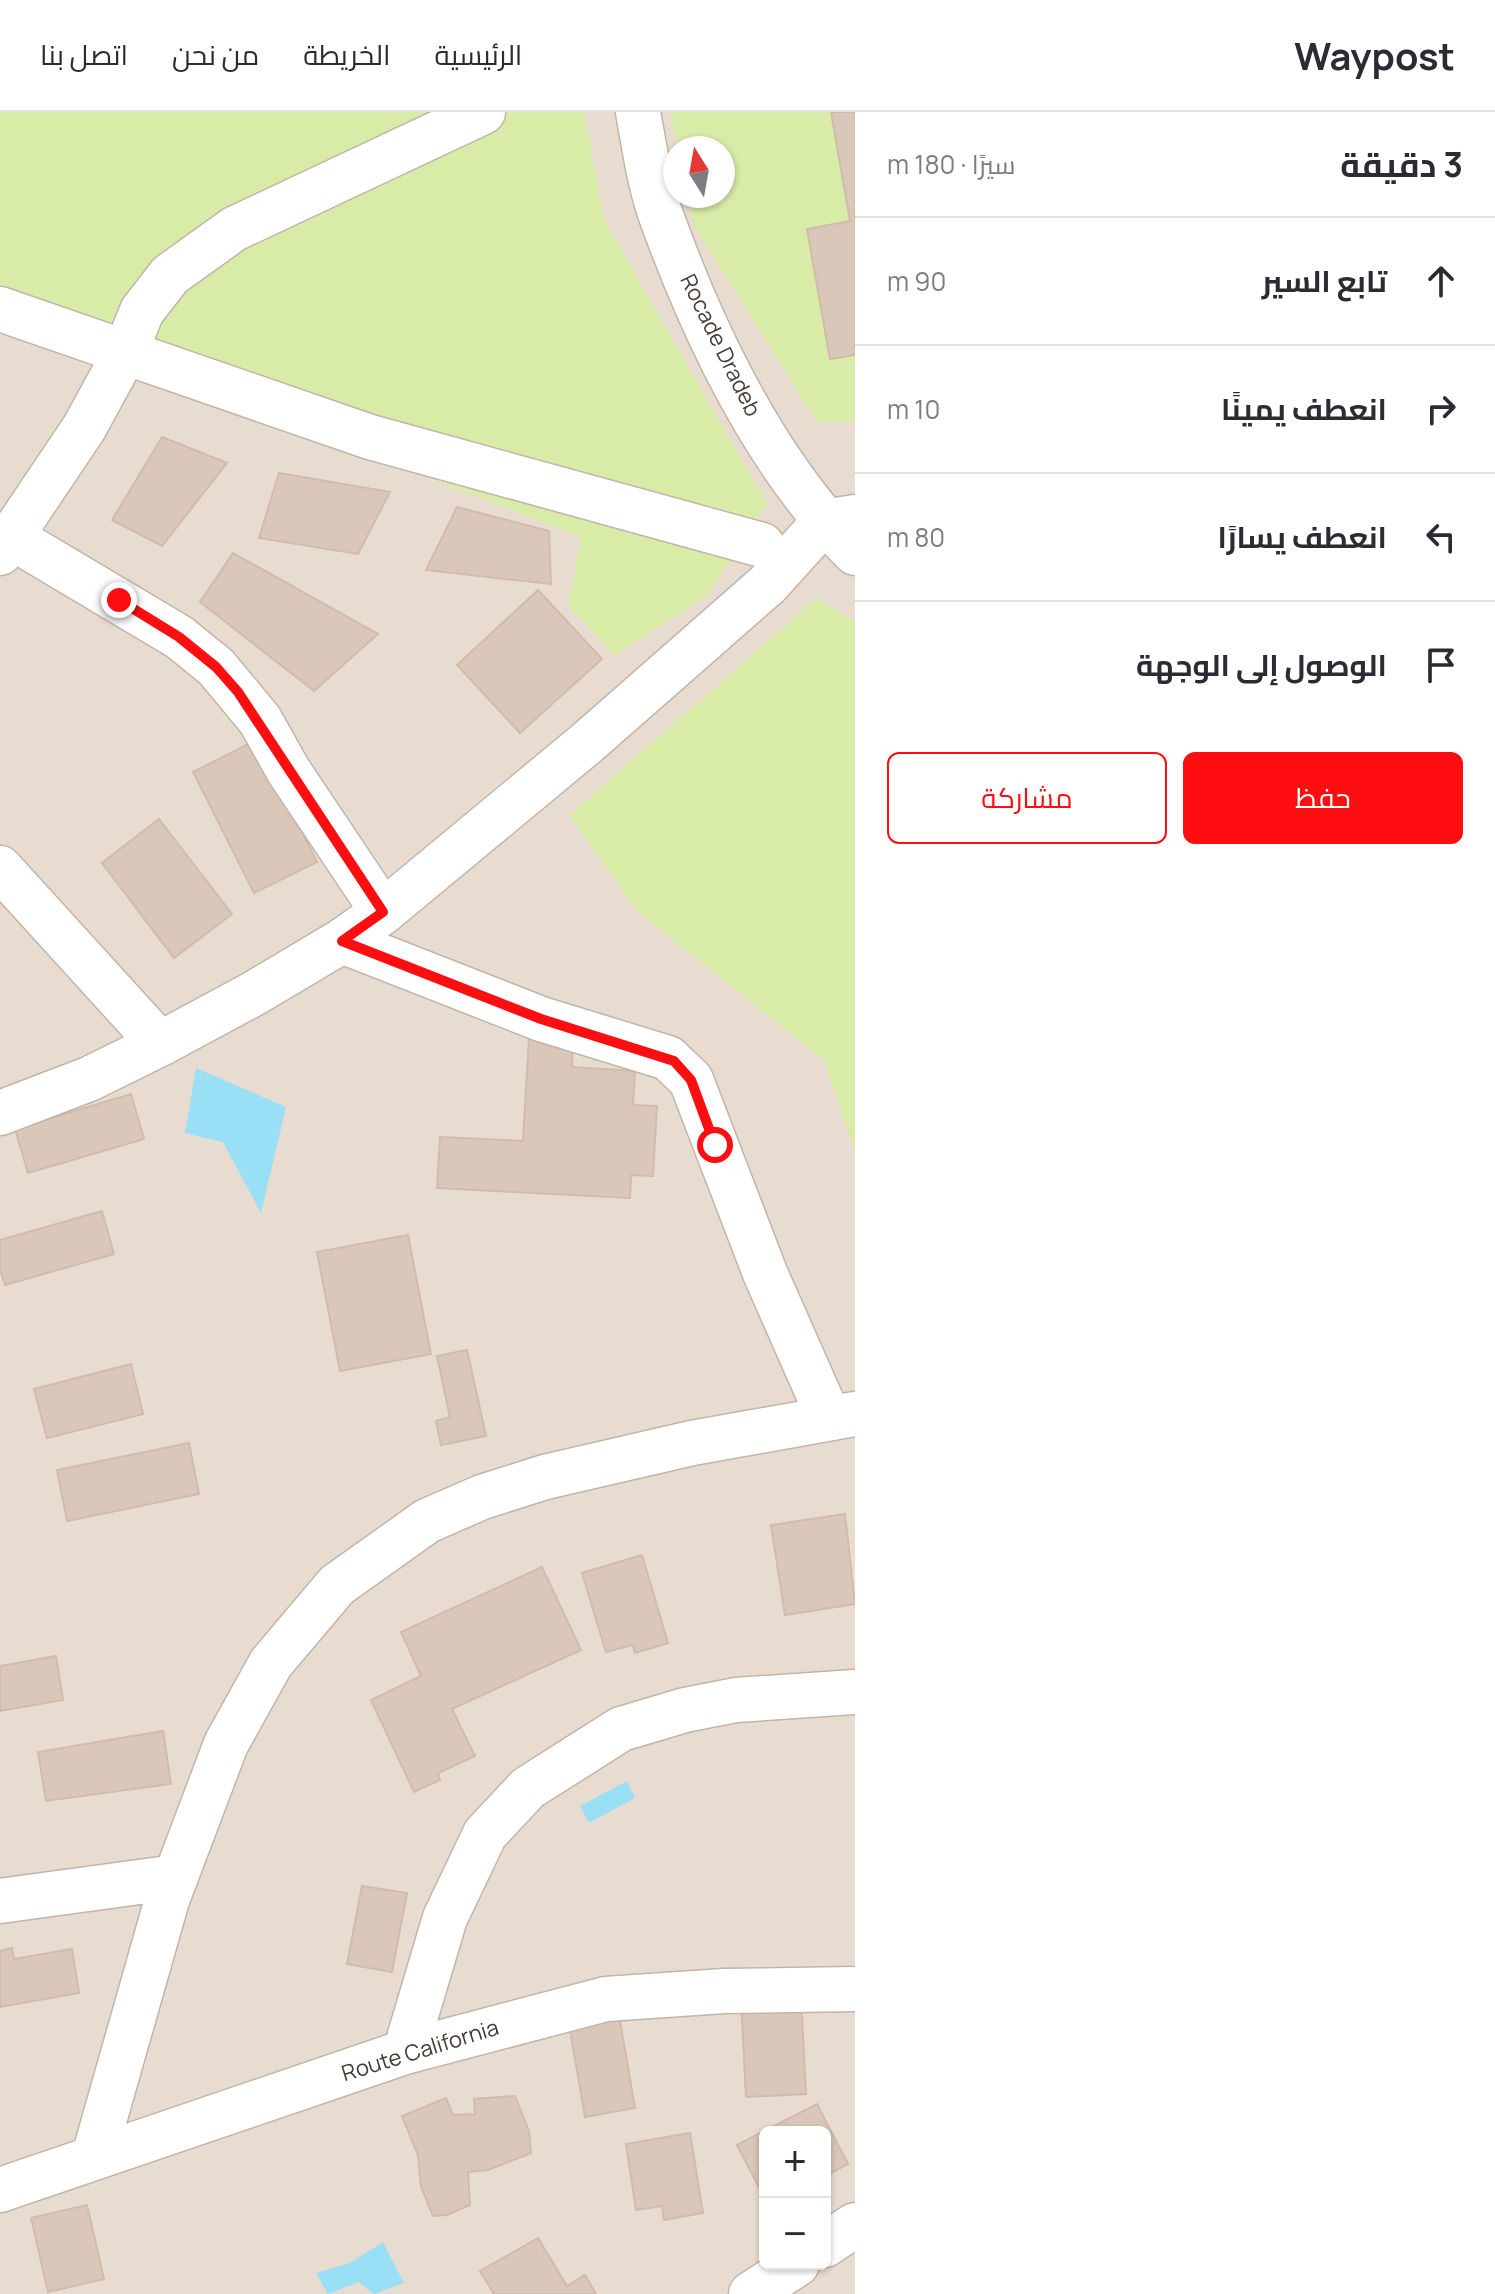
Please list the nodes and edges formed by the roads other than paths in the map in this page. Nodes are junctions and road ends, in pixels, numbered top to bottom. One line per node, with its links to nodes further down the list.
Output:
1 (483, 112): 4 (street)
2 (638, 112): 5 (street, Rocade Dradeb)
3 (0, 309): 4 (street)
4 (125, 353): 6 (street); 7 (street)
5 (839, 520): 8 (street, Rocade Dradeb); 10 (street)
6 (6, 545): 10 (street)
7 (762, 545)
8 (855, 553)
9 (0, 868): 12 (street)
10 (383, 912): 11 (street)
11 (342, 941): 12 (street); 14 (street)
12 (160, 1044): 13 (street)
13 (0, 1113)
14 (842, 1416): 16 (street)
15 (855, 1692): 19 (street)
16 (176, 1877): 17 (street); 20 (street)
17 (0, 1901)
18 (855, 1989): 19 (street, Route California)
19 (405, 2052): 20 (street, Route California)
20 (94, 2156): 21 (street, Route California)
21 (0, 2190)
22 (855, 2225): 23 (street)
23 (831, 2241)
24 (788, 2270): 25 (street)
25 (751, 2294)

